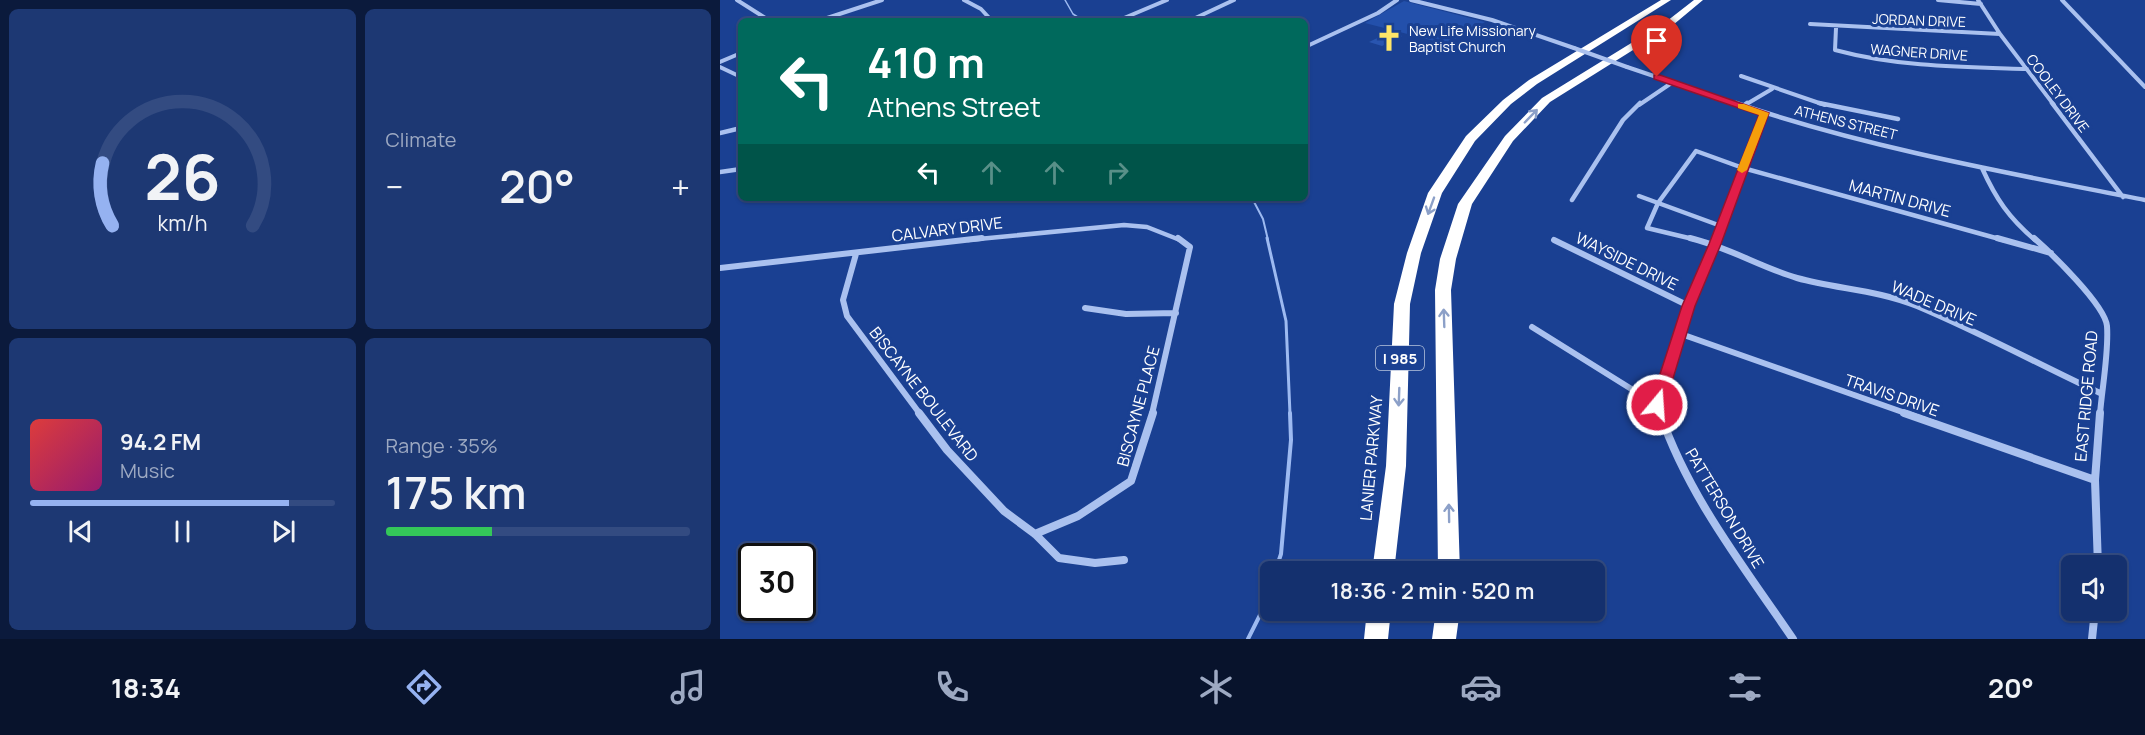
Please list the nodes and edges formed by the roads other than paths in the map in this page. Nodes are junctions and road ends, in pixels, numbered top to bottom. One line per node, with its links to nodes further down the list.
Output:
1 (737, 0): 13 (street)
2 (882, 0): 14 (street)
3 (964, 0): 15 (street)
4 (1167, 0): 16 (street)
5 (1234, 0): 17 (street)
6 (1397, 0): 21 (street)
7 (1411, 0): 28 (street, ATHENS STREET, bridge)
8 (1668, 0): 63 (highway, LANIER PARKWAY / I 985, one-way to 63)
9 (1699, 0): 64 (highway, I 985, one-way to 9)
10 (1938, 0): 12 (street)
11 (2062, 0): 29 (street)
12 (1979, 2): 20 (street, COOLEY DRIVE)
13 (765, 18)
14 (827, 18)
15 (989, 18)
16 (1124, 18)
17 (1195, 18)
18 (1810, 24): 19 (street, JORDAN DRIVE)
19 (1836, 28): 20 (street, JORDAN DRIVE); 25 (street, WAGNER DRIVE)
20 (2000, 34): 25 (street, COOLEY DRIVE)
21 (1308, 46)
22 (738, 54): 23 (street)
23 (720, 62)
24 (720, 67): 26 (street)
25 (2027, 69): 41 (street, COOLEY DRIVE)
26 (738, 76)
27 (1741, 76): 30 (street, ATHENS STREET)
28 (1673, 82): 31 (street, ATHENS STREET); 42 (street)
29 (2145, 87)
30 (1772, 89): 31 (street); 33 (street, ATHENS STREET)
31 (1743, 106): 32 (street, ATHENS STREET)
32 (1764, 113): 36 (street); 37 (street, ATHENS STREET)
33 (1898, 119)
34 (738, 129): 35 (street)
35 (720, 133)
36 (1743, 168): 44 (street, MARTIN DRIVE); 45 (street); 49 (street, MARTIN DRIVE)
37 (1982, 168): 41 (street, ATHENS STREET); 49 (street, EAST RIDGE ROAD)
38 (738, 169): 39 (street)
39 (720, 172)
40 (1639, 196): 44 (street)
41 (2123, 197): 43 (street, ATHENS STREET)
42 (1572, 200)
43 (2145, 200)
44 (1658, 203): 45 (street); 48 (street)
45 (1721, 226): 48 (street)
46 (1175, 236): 50 (street, CALVARY DRIVE); 54 (street, BISCAYNE PLACE)
47 (1554, 240): 52 (street, WAYSIDE DRIVE)
48 (1715, 244): 52 (street); 57 (street, WADE DRIVE)
49 (2051, 253): 57 (street, EAST RIDGE ROAD)
50 (856, 254): 51 (street, CALVARY DRIVE); 60 (street, BISCAYNE BOULEVARD)
51 (720, 268)
52 (1689, 306): 56 (street)
53 (1085, 308): 54 (street)
54 (1176, 313): 60 (street, BISCAYNE PLACE)
55 (1532, 327): 58 (street)
56 (1681, 334): 58 (street); 59 (street, TRAVIS DRIVE)
57 (2102, 394): 59 (street, EAST RIDGE ROAD)
58 (1657, 405): 70 (street, PATTERSON DRIVE)
59 (2095, 480): 61 (street, EAST RIDGE ROAD)
60 (1035, 534): 62 (street, BISCAYNE BOULEVARD)
61 (2098, 555)
62 (1124, 560)
63 (1384, 561)
64 (1449, 561)
65 (1378, 621): 68 (highway)
66 (1446, 621): 69 (highway)
67 (2094, 621): 71 (street)
68 (1376, 639)
69 (1444, 639)
70 (1793, 639)
71 (2092, 639)

